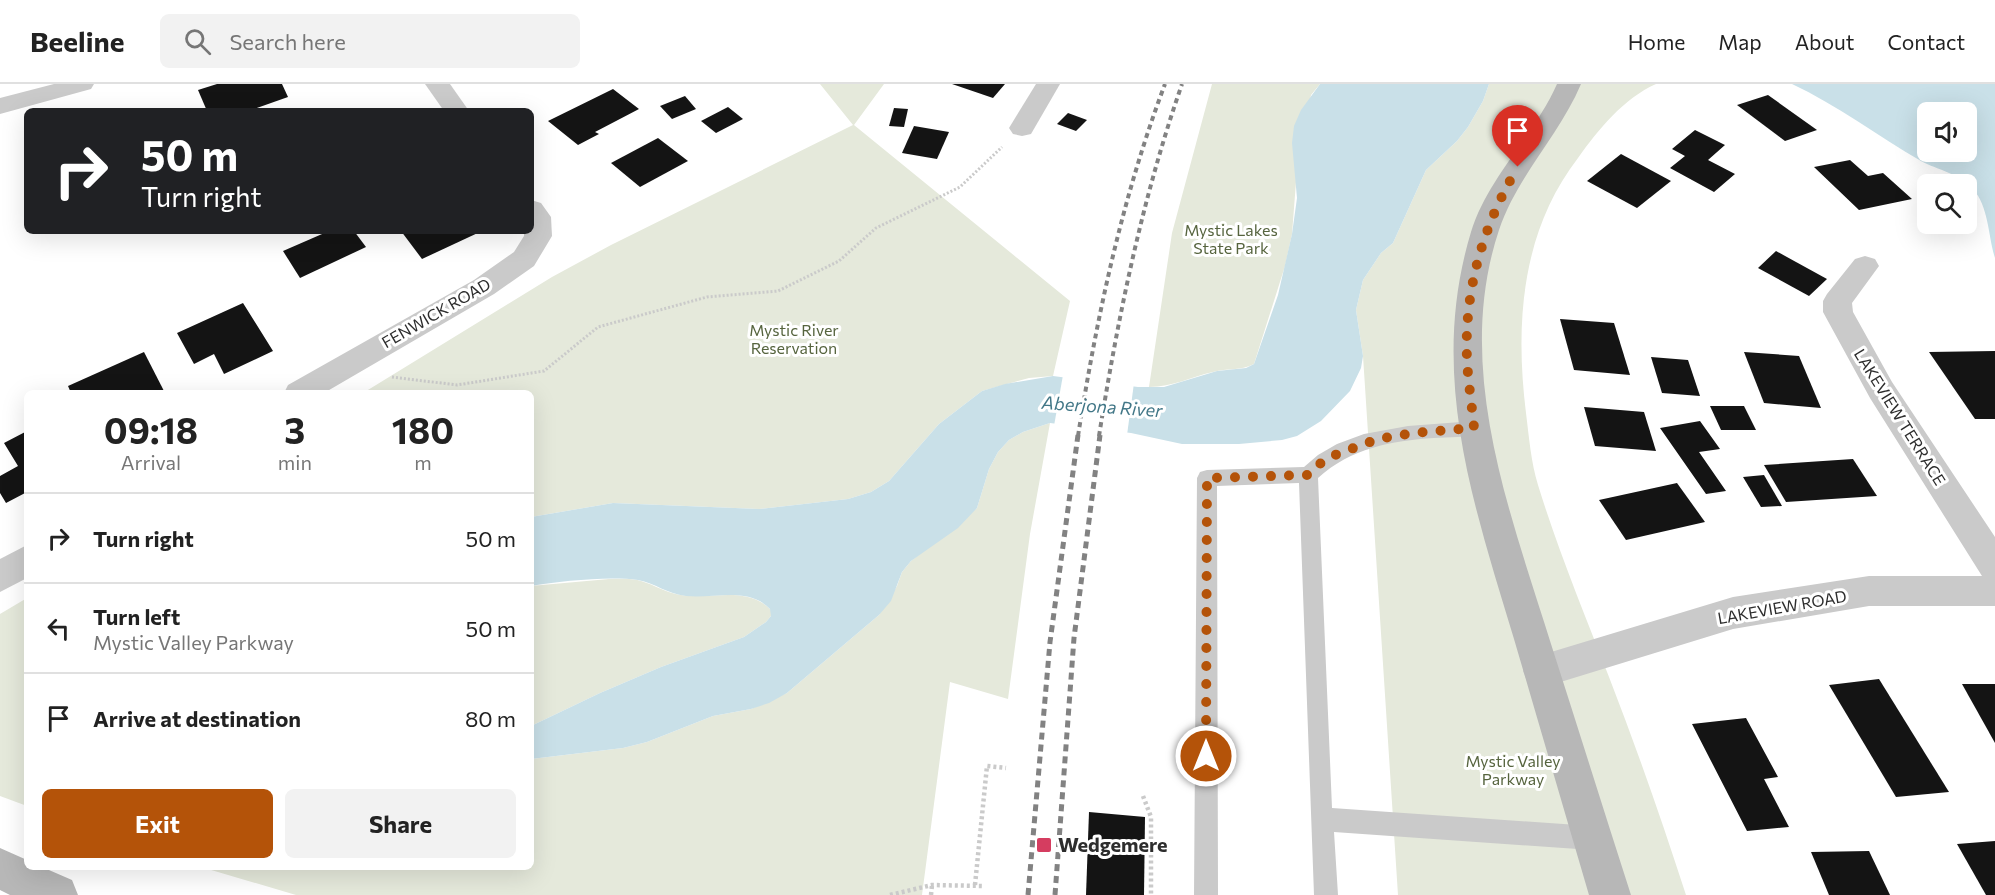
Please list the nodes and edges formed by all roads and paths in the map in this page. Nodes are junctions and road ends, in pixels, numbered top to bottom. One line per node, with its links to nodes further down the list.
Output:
1 (81, 84): 5 (street)
2 (437, 84): 6 (street)
3 (1048, 84): 7 (street)
4 (1569, 84): 12 (main road)
5 (0, 106)
6 (455, 108)
7 (1022, 128): 10 (path)
8 (534, 213): 10 (street, FENWICK ROAD)
9 (1865, 266): 15 (street, LAKEVIEW TERRACE)
10 (338, 370): 11 (street, FENWICK ROAD)
11 (304, 390)
12 (1474, 428): 13 (lane); 18 (main road)
13 (1308, 475): 21 (lane); 31 (lane)
14 (24, 562): 16 (street)
15 (1995, 566)
16 (0, 577)
17 (1995, 591): 18 (street, LAKEVIEW ROAD)
18 (1541, 671): 22 (main road)
19 (1006, 768): 25 (path)
20 (1143, 796): 30 (path)
21 (1321, 819): 22 (lane); 32 (lane)
22 (1592, 838): 33 (main road)
23 (0, 869): 27 (main road)
24 (932, 885): 25 (path); 28 (path); 29 (path)
25 (975, 885): 26 (path)
26 (983, 886)
27 (52, 893)
28 (890, 895)
29 (931, 895)
30 (1151, 895)
31 (1206, 895)
32 (1326, 895)
33 (1610, 895)

